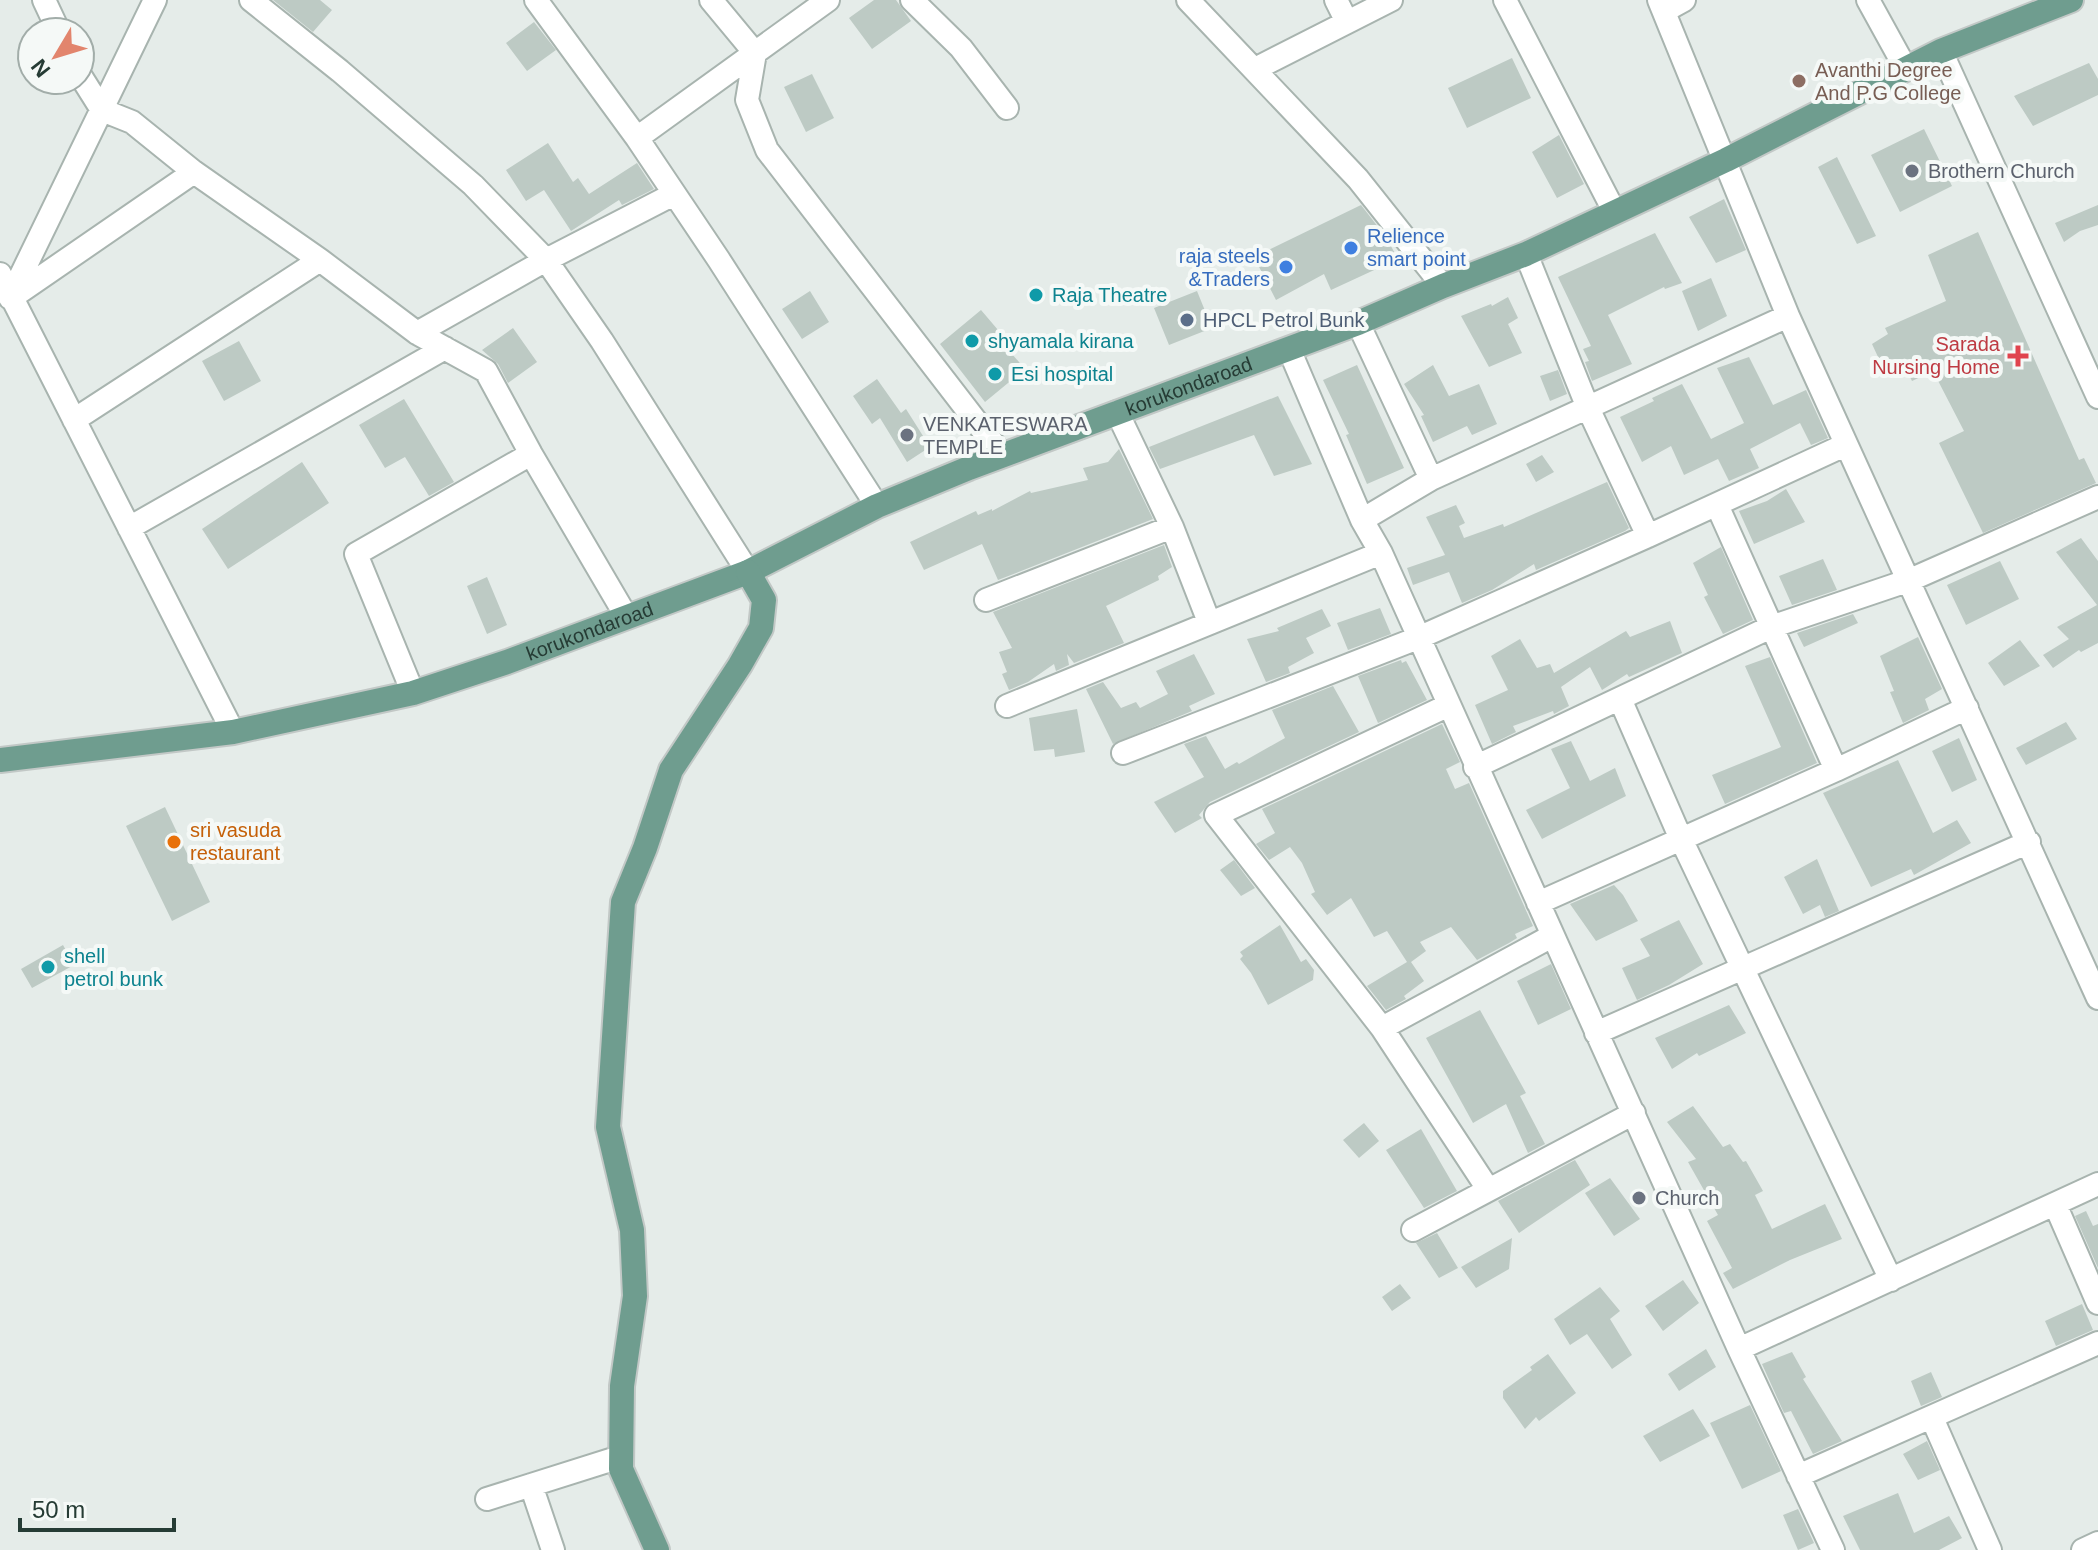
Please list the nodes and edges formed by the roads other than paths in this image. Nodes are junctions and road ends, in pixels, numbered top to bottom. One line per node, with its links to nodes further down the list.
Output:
1 (155, 0): 21 (street)
2 (251, 0): 29 (street)
3 (536, 0): 22 (street)
4 (711, 0): 16 (street)
5 (828, 0): 16 (street)
6 (912, 0): 20 (street)
7 (1188, 0): 17 (street)
8 (1336, 0): 14 (street)
9 (1391, 0): 14 (street)
10 (1505, 0): 26 (street)
11 (1868, 0): 18 (street)
12 (2071, 0): 15 (main road, korukondaroad)
13 (1669, 4): 23 (street)
14 (1347, 22): 17 (street)
15 (1941, 51): 18 (main road, korukondaroad); 38 (street)
16 (755, 53): 22 (street); 44 (street)
17 (1255, 69): 31 (street)
18 (1906, 69): 23 (main road, korukondaroad)
19 (93, 96): 21 (street)
20 (1007, 108)
21 (102, 110): 24 (street); 32 (street)
22 (637, 138): 25 (street)
23 (1726, 160): 26 (main road, korukondaroad); 33 (street)
24 (194, 172): 28 (street); 32 (street)
25 (674, 194): 29 (street); 48 (street)
26 (1614, 211): 27 (main road, korukondaroad)
27 (1526, 254): 31 (main road, korukondaroad); 39 (street)
28 (320, 260): 35 (street); 41 (street)
29 (546, 260): 35 (street); 54 (street)
30 (0, 274): 32 (street)
31 (1443, 286): 34 (main road, korukondaroad)
32 (10, 298): 41 (street)
33 (1788, 316): 39 (street); 42 (street)
34 (1358, 323): 37 (main road, korukondaroad); 45 (street)
35 (417, 333): 36 (street)
36 (445, 348): 43 (street); 51 (street)
37 (1289, 349): 40 (main road, korukondaroad); 49 (street)
38 (2098, 397)
39 (1588, 408): 45 (street); 52 (street)
40 (1117, 412): 44 (main road, korukondaroad); 50 (street)
41 (74, 420): 51 (street)
42 (1845, 445): 47 (street); 55 (street)
43 (531, 454): 57 (street); 61 (street)
44 (1002, 455): 48 (main road, korukondaroad)
45 (1431, 479): 49 (street)
46 (2098, 497): 55 (street)
47 (1717, 505): 52 (street); 59 (street)
48 (877, 506): 54 (main road, korukondaroad)
49 (1362, 520): 53 (street)
50 (1172, 527): 56 (street); 58 (street)
51 (129, 528): 66 (street)
52 (1648, 536): 60 (street)
53 (1381, 553): 58 (street); 60 (street)
54 (748, 572): 57 (main road, korukondaroad); 89 (main road)
55 (1910, 580): 59 (street); 65 (street)
56 (986, 600)
57 (626, 616): 61 (main road, korukondaroad)
58 (1209, 622): 64 (street)
59 (1771, 627): 62 (street); 70 (street)
60 (1418, 638): 63 (street); 67 (street)
61 (413, 693): 66 (main road, korukondaroad)
62 (1620, 699): 69 (street); 71 (street)
63 (1449, 705): 69 (street); 77 (street)
64 (1007, 706)
65 (1967, 708): 70 (street); 72 (street)
66 (233, 732): 68 (main road, korukondaroad)
67 (1123, 753)
68 (0, 760)
69 (1475, 767): 73 (street)
70 (1836, 770): 71 (street)
71 (1681, 839): 73 (street); 75 (street)
72 (2029, 842): 75 (street); 76 (street)
73 (1538, 903): 74 (street)
74 (1552, 936): 77 (street); 78 (street)
75 (1742, 967): 78 (street); 84 (street)
76 (2097, 994)
77 (1382, 1028): 81 (street)
78 (1596, 1033): 79 (street)
79 (1634, 1113): 81 (street); 87 (street)
80 (2098, 1184): 82 (street)
81 (1488, 1189): 83 (street)
82 (2055, 1204): 84 (street); 85 (street)
83 (1413, 1230)
84 (1891, 1280): 87 (street)
85 (2098, 1303)
86 (2098, 1343): 88 (street)
87 (1739, 1349): 90 (street)
88 (1932, 1418): 90 (street); 97 (street)
89 (620, 1457): 91 (street); 95 (main road)
90 (1798, 1476): 96 (street)
91 (531, 1485): 92 (street); 94 (street)
92 (487, 1499)
93 (2098, 1543): 98 (street)
94 (553, 1550)
95 (657, 1550)
96 (1833, 1550)
97 (1990, 1550)
98 (2083, 1550)

